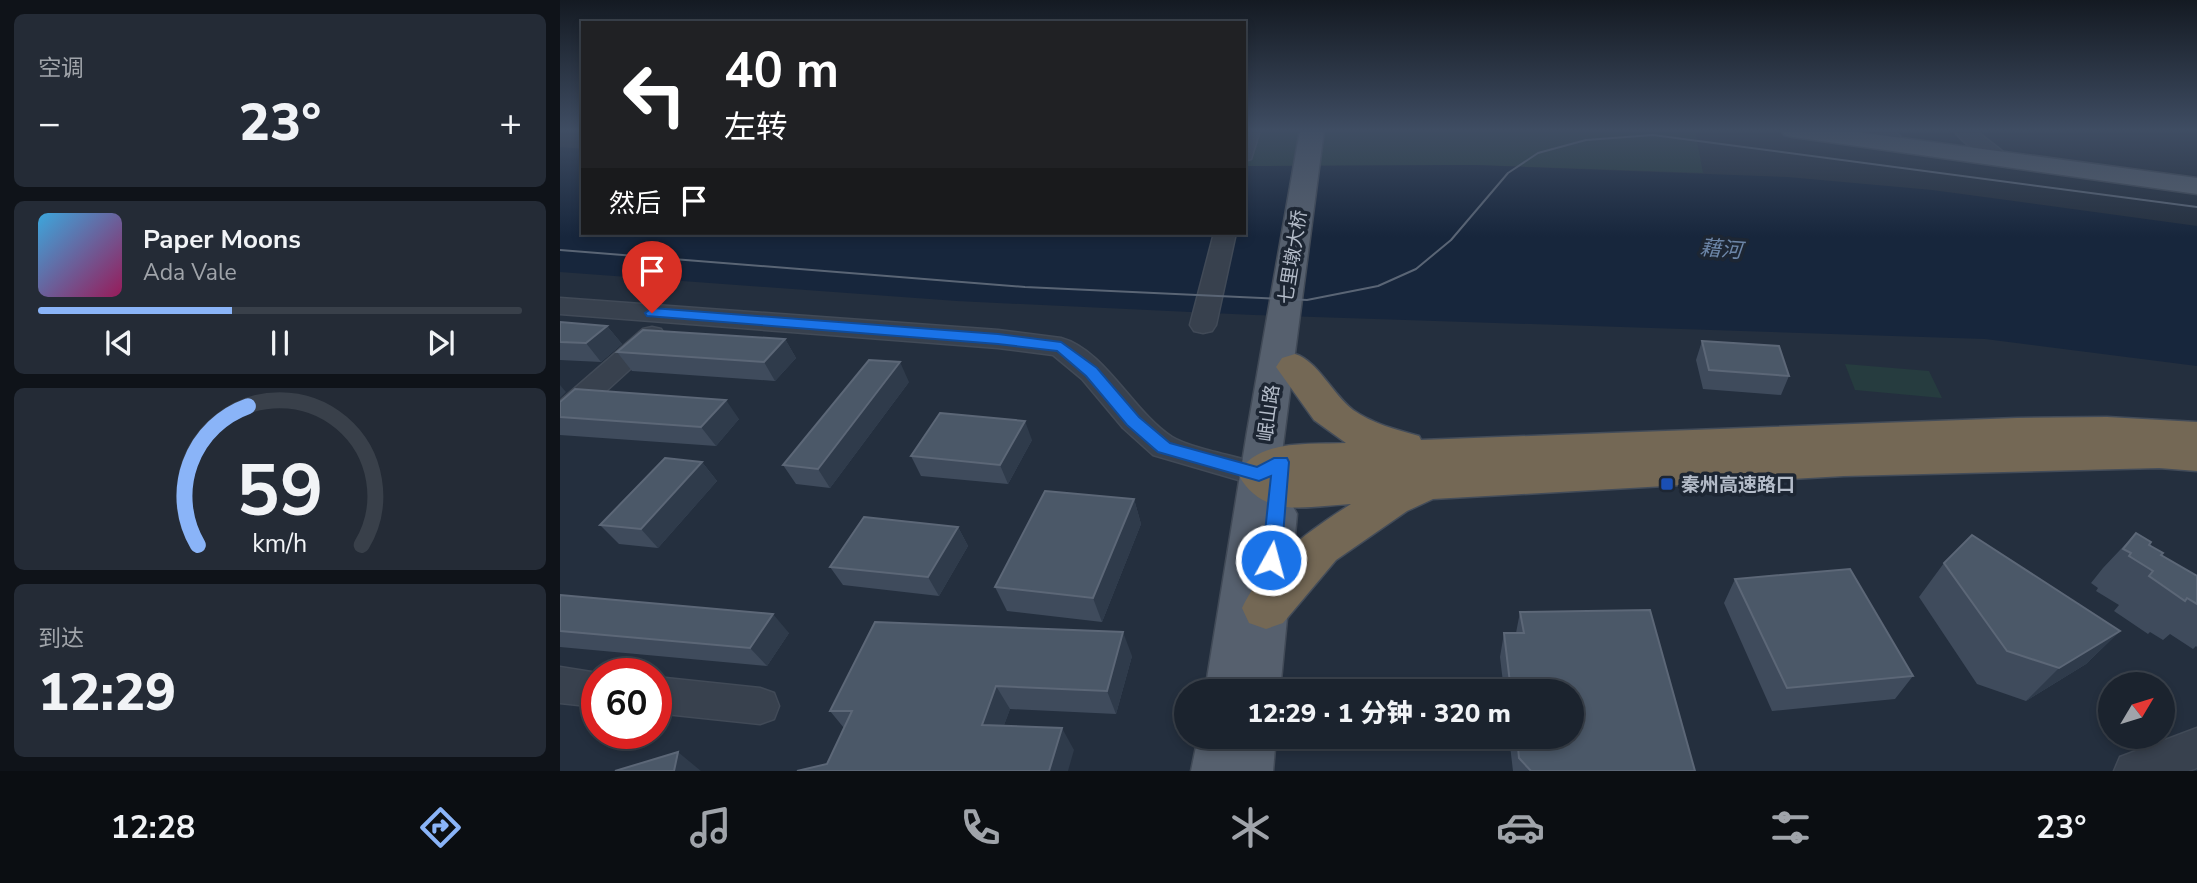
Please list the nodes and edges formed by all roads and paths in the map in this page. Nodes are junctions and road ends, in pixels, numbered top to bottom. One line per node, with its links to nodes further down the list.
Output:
1 (1309, 166): 11 (main road, 七里墩大桥)
2 (1323, 166): 11 (main road, 七里墩大桥)
3 (2053, 166): 6 (main road)
4 (2098, 166): 5 (main road)
5 (2197, 180)
6 (2197, 186)
7 (1225, 235): 10 (street)
8 (560, 306): 9 (street)
9 (675, 314): 12 (street); 16 (street)
10 (1203, 325)
11 (1291, 350): 15 (highway); 16 (main road, 岷山路)
12 (560, 417)
13 (2197, 437): 15 (highway)
14 (2197, 456): 15 (highway)
15 (1436, 467): 16 (highway); 17 (highway)
16 (1273, 476): 17 (main road, 岷山路); 18 (main road, 岷山路)
17 (1266, 608): 19 (main road, 岷山路)
18 (1231, 679)
19 (1257, 679)
20 (560, 685): 21 (street)
21 (581, 687)
22 (672, 697): 23 (street)
23 (760, 706)
24 (2197, 748): 29 (street)
25 (1221, 749): 27 (main road)
26 (1250, 749): 28 (main road)
27 (1217, 771)
28 (1247, 771)
29 (2134, 771)

